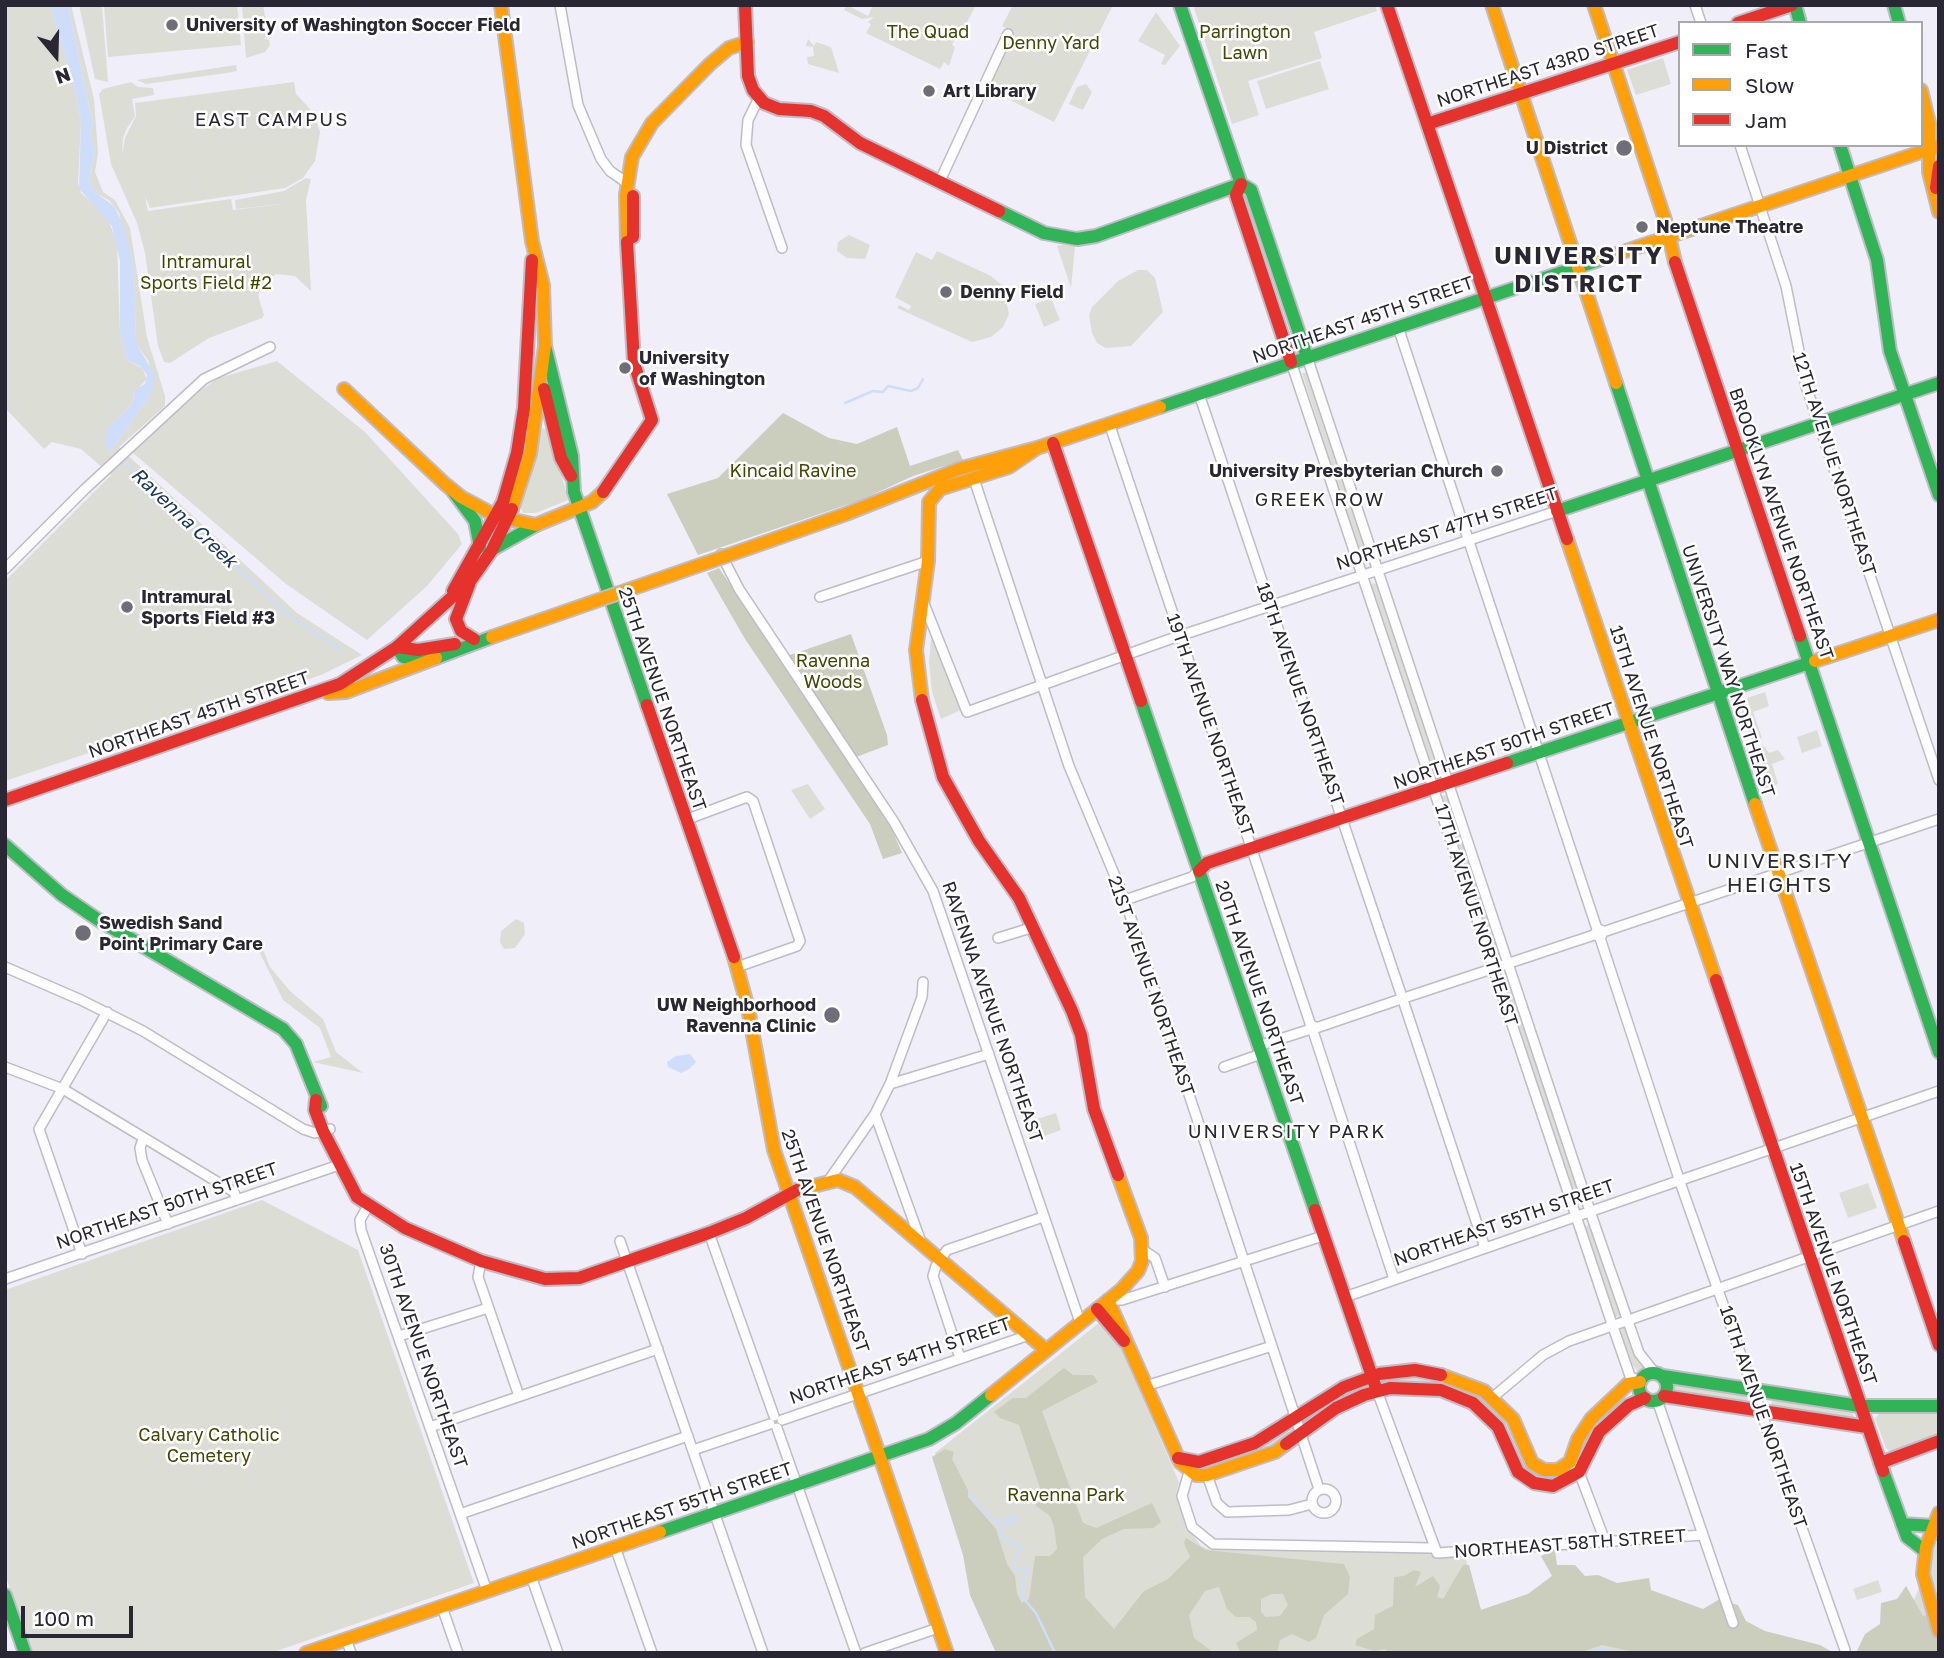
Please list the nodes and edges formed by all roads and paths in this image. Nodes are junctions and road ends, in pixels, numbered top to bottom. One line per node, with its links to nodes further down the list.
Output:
1 (501, 5): 30 (main road)
2 (560, 5): 23 (street)
3 (745, 5): 12 (main road)
4 (1180, 5): 25 (main road)
5 (1387, 5): 17 (main road, 15TH AVENUE NORTHEAST)
6 (1492, 5): 14 (main road, UNIVERSITY WAY NORTHEAST)
7 (1594, 5): 13 (main road, BROOKLYN AVENUE NORTHEAST)
8 (1793, 5): 9 (main road)
9 (1744, 21)
10 (1008, 34): 24 (street)
11 (1678, 42): 13 (main road, NORTHEAST 43RD STREET)
12 (747, 43): 15 (main road); 23 (main road)
13 (1613, 62): 14 (main road, NORTHEAST 43RD STREET); 29 (main road, BROOKLYN AVENUE NORTHEAST)
14 (1521, 93): 17 (main road, NORTHEAST 43RD STREET); 32 (main road, UNIVERSITY WAY NORTHEAST)
15 (758, 98): 24 (main road); 31 (street)
16 (1923, 98): 20 (main road)
17 (1427, 124): 33 (main road, 15TH AVENUE NORTHEAST)
18 (1741, 147): 27 (street, 12TH AVENUE NORTHEAST)
19 (1841, 147): 22 (main road)
20 (1933, 148): 22 (main road, NORTHEAST 45TH STREET); 26 (main road)
21 (1939, 166): 26 (main road)
22 (1850, 176): 27 (main road, NORTHEAST 45TH STREET); 46 (main road)
23 (628, 183): 59 (main road)
24 (939, 183): 25 (main road)
25 (1241, 184): 34 (main road); 35 (main road)
26 (1935, 198): 28 (main road)
27 (1760, 206): 29 (main road, NORTHEAST 45TH STREET); 48 (street, 12TH AVENUE NORTHEAST)
28 (1939, 212)
29 (1668, 237): 32 (main road, NORTHEAST 45TH STREET); 53 (main road, BROOKLYN AVENUE NORTHEAST)
30 (533, 241): 37 (main road); 38 (main road)
31 (782, 248)
32 (1577, 267): 33 (main road, NORTHEAST 45TH STREET); 56 (main road, UNIVERSITY WAY NORTHEAST)
33 (1484, 298): 36 (main road, NORTHEAST 45TH STREET); 60 (main road, 15TH AVENUE NORTHEAST)
34 (1289, 304): 35 (main road); 40 (main road)
35 (1273, 309): 41 (main road)
36 (1398, 327): 40 (main road, NORTHEAST 45TH STREET); 63 (street, 16TH AVENUE NORTHEAST)
37 (528, 338): 42 (main road, 25TH AVENUE NORTHEAST); 61 (main road)
38 (545, 346): 42 (main road); 54 (main road, 25TH AVENUE NORTHEAST)
39 (270, 347): 67 (street)
40 (1307, 357): 41 (main road, NORTHEAST 45TH STREET); 68 (street, 17TH AVENUE NORTHEAST)
41 (1291, 362): 45 (main road, NORTHEAST 45TH STREET); 69 (street, 17TH AVENUE NORTHEAST)
42 (541, 378): 49 (main road, 25TH AVENUE NORTHEAST); 50 (main road)
43 (1939, 383): 46 (main road, NORTHEAST 47TH STREET)
44 (344, 389): 57 (main road)
45 (1199, 394): 47 (main road, NORTHEAST 45TH STREET); 73 (street, 18TH AVENUE NORTHEAST)
46 (1905, 394): 48 (main road, NORTHEAST 47TH STREET); 58 (main road)
47 (1109, 423): 51 (main road, NORTHEAST 45TH STREET); 76 (street, 19TH AVENUE NORTHEAST)
48 (1818, 423): 53 (main road, NORTHEAST 47TH STREET); 77 (street, 12TH AVENUE NORTHEAST)
49 (554, 430): 50 (main road); 54 (main road, 25TH AVENUE NORTHEAST)
50 (533, 435): 61 (main road)
51 (1053, 443): 52 (main road, NORTHEAST 45TH STREET); 81 (main road, 20TH AVENUE NORTHEAST)
52 (1037, 448): 55 (main road, NORTHEAST 45TH STREET); 75 (main road, NORTHEAST 45TH STREET, bridge)
53 (1738, 450): 56 (main road, NORTHEAST 47TH STREET); 82 (main road, BROOKLYN AVENUE NORTHEAST)
54 (571, 476): 59 (main road, 25TH AVENUE NORTHEAST)
55 (974, 479): 66 (main road, NORTHEAST 45TH STREET); 83 (street, 21ST AVENUE NORTHEAST)
56 (1647, 481): 60 (main road, NORTHEAST 47TH STREET); 85 (main road, UNIVERSITY WAY NORTHEAST)
57 (452, 490): 61 (main road); 64 (main road)
58 (1939, 495)
59 (579, 509): 62 (main road); 94 (main road, 25TH AVENUE NORTHEAST)
60 (1557, 511): 63 (street, NORTHEAST 47TH STREET); 86 (main road, 15TH AVENUE NORTHEAST)
61 (501, 518): 62 (main road); 64 (main road)
62 (536, 525): 64 (main road)
63 (1468, 541): 68 (street, NORTHEAST 47TH STREET); 87 (street, 16TH AVENUE NORTHEAST)
64 (486, 548): 72 (main road); 72 (main road)
65 (721, 554): 117 (street, RAVENNA AVENUE NORTHEAST)
66 (928, 561): 70 (street); 71 (main road)
67 (5, 569)
68 (1378, 570): 69 (street, NORTHEAST 47TH STREET); 89 (street, 17TH AVENUE NORTHEAST)
69 (1362, 576): 73 (street, NORTHEAST 47TH STREET); 90 (street, 17TH AVENUE NORTHEAST)
70 (820, 597)
71 (923, 599): 83 (street, NORTHEAST 47TH STREET); 104 (main road)
72 (453, 603): 78 (main road); 79 (main road)
73 (1271, 606): 76 (street, NORTHEAST 47TH STREET); 95 (street, 18TH AVENUE NORTHEAST)
74 (1939, 620): 77 (main road, NORTHEAST 50TH STREET)
75 (492, 636): 78 (main road, NORTHEAST 45TH STREET); 80 (main road)
76 (1180, 636): 81 (street, NORTHEAST 47TH STREET); 99 (street, 19TH AVENUE NORTHEAST)
77 (1890, 636): 82 (main road, NORTHEAST 50TH STREET); 88 (street, 12TH AVENUE NORTHEAST)
78 (474, 639): 80 (main road, NORTHEAST 45TH STREET)
79 (397, 647): 80 (main road, NORTHEAST 45TH STREET); 84 (main road, NORTHEAST 45TH STREET)
80 (434, 653): 84 (main road)
81 (1124, 655): 83 (street, NORTHEAST 47TH STREET); 100 (main road, 20TH AVENUE NORTHEAST)
82 (1809, 663): 85 (main road, NORTHEAST 50TH STREET); 97 (main road, BROOKLYN AVENUE NORTHEAST)
83 (1042, 685): 102 (street, 21ST AVENUE NORTHEAST)
84 (320, 693): 91 (main road, NORTHEAST 45TH STREET)
85 (1717, 694): 86 (main road, NORTHEAST 50TH STREET); 101 (main road, UNIVERSITY WAY NORTHEAST)
86 (1629, 723): 87 (main road, NORTHEAST 50TH STREET); 103 (main road, 15TH AVENUE NORTHEAST)
87 (1538, 754): 89 (main road, NORTHEAST 50TH STREET); 105 (street, 16TH AVENUE NORTHEAST)
88 (1939, 780)
89 (1449, 784): 90 (main road, NORTHEAST 50TH STREET); 107 (street, 17TH AVENUE NORTHEAST)
90 (1434, 789): 95 (main road, NORTHEAST 50TH STREET); 110 (street, 17TH AVENUE NORTHEAST)
91 (31, 791): 92 (main road); 93 (main road, NORTHEAST 45TH STREET)
92 (5, 792)
93 (5, 800)
94 (685, 820): 109 (main road, 25TH AVENUE NORTHEAST); 109 (street)
95 (1342, 820): 99 (main road, NORTHEAST 50TH STREET); 112 (street, 18TH AVENUE NORTHEAST)
96 (1939, 820): 97 (street)
97 (1869, 843): 101 (street); 116 (main road, BROOKLYN AVENUE NORTHEAST)
98 (5, 845): 125 (main road)
99 (1251, 849): 100 (main road, NORTHEAST 50TH STREET); 114 (street, 19TH AVENUE NORTHEAST)
100 (1199, 871): 102 (street, NORTHEAST 50TH STREET); 115 (main road, 20TH AVENUE NORTHEAST)
101 (1778, 873): 103 (street); 124 (main road, UNIVERSITY WAY NORTHEAST)
102 (1125, 900): 150 (street, 21ST AVENUE NORTHEAST)
103 (1687, 903): 105 (street); 127 (main road, 15TH AVENUE NORTHEAST)
104 (1034, 927): 106 (street); 145 (main road)
105 (1599, 933): 107 (street); 130 (street, 16TH AVENUE NORTHEAST)
106 (998, 938)
107 (1508, 963): 110 (street); 135 (street, 17TH AVENUE NORTHEAST)
108 (5, 967): 113 (street)
109 (737, 967): 131 (main road, 25TH AVENUE NORTHEAST)
110 (1493, 968): 112 (street); 136 (street, 17TH AVENUE NORTHEAST)
111 (923, 982): 120 (street)
112 (1403, 999): 114 (street); 144 (street, 18TH AVENUE NORTHEAST)
113 (107, 1012): 121 (street); 125 (street)
114 (1312, 1029): 115 (street); 153 (street, 19TH AVENUE NORTHEAST)
115 (1260, 1050): 119 (street); 141 (main road, 20TH AVENUE NORTHEAST)
116 (1939, 1052)
117 (989, 1054): 120 (street); 137 (street, RAVENNA AVENUE NORTHEAST)
118 (5, 1067): 121 (street)
119 (1224, 1067)
120 (890, 1084): 123 (street)
121 (62, 1089): 126 (street); 146 (street)
122 (1939, 1091): 124 (street, NORTHEAST 55TH STREET)
123 (875, 1114): 129 (street); 143 (street)
124 (1861, 1118): 127 (street, NORTHEAST 55TH STREET); 139 (main road, UNIVERSITY WAY NORTHEAST)
125 (327, 1133): 128 (main road)
126 (143, 1139): 132 (street); 138 (street)
127 (1771, 1148): 130 (street, NORTHEAST 55TH STREET); 147 (main road, 15TH AVENUE NORTHEAST)
128 (339, 1165): 132 (street, NORTHEAST 50TH STREET); 133 (main road)
129 (830, 1180): 131 (main road); 143 (main road)
130 (1680, 1181): 135 (street, NORTHEAST 55TH STREET); 155 (street, 16TH AVENUE NORTHEAST)
131 (789, 1195): 140 (main road); 177 (main road, 25TH AVENUE NORTHEAST)
132 (237, 1200): 138 (street, NORTHEAST 50TH STREET)
133 (368, 1206): 149 (main road); 164 (street, 30TH AVENUE NORTHEAST)
134 (1939, 1211): 139 (street)
135 (1590, 1212): 136 (street, NORTHEAST 55TH STREET); 160 (street, 17TH AVENUE NORTHEAST)
136 (1576, 1216): 144 (street, NORTHEAST 55TH STREET); 162 (street, 17TH AVENUE NORTHEAST)
137 (1043, 1217): 148 (street); 161 (street, RAVENNA AVENUE NORTHEAST)
138 (168, 1224): 146 (street, NORTHEAST 50TH STREET)
139 (1898, 1225): 147 (street); 165 (main road, UNIVERSITY WAY NORTHEAST)
140 (709, 1233): 151 (main road); 185 (street)
141 (1323, 1236): 150 (street); 156 (main road, 20TH AVENUE NORTHEAST)
142 (620, 1241): 151 (street)
143 (921, 1242): 148 (main road)
144 (1485, 1248): 153 (street, NORTHEAST 55TH STREET)
145 (1143, 1251): 154 (street); 157 (main road)
146 (82, 1254): 152 (street, NORTHEAST 50TH STREET)
147 (1808, 1257): 155 (street); 181 (main road, 15TH AVENUE NORTHEAST)
148 (941, 1258): 163 (main road); 170 (street)
149 (481, 1261): 151 (main road); 158 (street)
150 (1243, 1261): 154 (street); 166 (street, 21ST AVENUE NORTHEAST)
151 (628, 1262): 168 (street)
152 (5, 1279)
153 (1394, 1279): 156 (street, NORTHEAST 55TH STREET)
154 (1165, 1287): 157 (street)
155 (1718, 1288): 160 (street); 176 (street, 16TH AVENUE NORTHEAST)
156 (1345, 1297): 172 (main road, 20TH AVENUE NORTHEAST)
157 (1108, 1300): 159 (main road); 167 (main road)
158 (488, 1308): 164 (street); 178 (street)
159 (1097, 1309): 161 (main road); 167 (main road)
160 (1627, 1320): 162 (street); 171 (street, 17TH AVENUE NORTHEAST)
161 (1080, 1322): 169 (main road)
162 (1613, 1325): 173 (street, 17TH AVENUE NORTHEAST); 179 (street)
163 (1029, 1335): 169 (main road); 170 (street, NORTHEAST 54TH STREET)
164 (399, 1336): 186 (street, 30TH AVENUE NORTHEAST)
165 (1939, 1345)
166 (1272, 1346): 174 (street); 184 (street, 21ST AVENUE NORTHEAST)
167 (1129, 1347): 174 (main road)
168 (658, 1349): 178 (street); 189 (street)
169 (1046, 1350): 192 (main road, NORTHEAST 55TH STREET)
170 (960, 1358): 177 (street, NORTHEAST 54TH STREET)
171 (1659, 1375): 173 (main road); 176 (main road); 180 (main road)
172 (1372, 1376): 175 (main road, 20TH AVENUE NORTHEAST); 179 (main road); 184 (main road)
173 (1633, 1380): 180 (main road); 194 (main road)
174 (1146, 1386): 193 (main road)
175 (1377, 1391): 188 (main road); 197 (main road); 210 (street, 20TH AVENUE NORTHEAST)
176 (1754, 1392): 181 (main road); 183 (street, 16TH AVENUE NORTHEAST)
177 (858, 1393): 185 (street, NORTHEAST 54TH STREET); 192 (main road, 25TH AVENUE NORTHEAST)
178 (519, 1396): 186 (street)
179 (1492, 1398): 194 (main road)
180 (1656, 1398): 183 (main road); 197 (main road); 207 (street)
181 (1860, 1406): 182 (main road); 187 (main road, 15TH AVENUE NORTHEAST)
182 (1939, 1406)
183 (1761, 1410): 187 (main road); 220 (street, 16TH AVENUE NORTHEAST)
184 (1295, 1417): 188 (street, 21ST AVENUE NORTHEAST); 193 (main road)
185 (776, 1422): 191 (street, NORTHEAST 54TH STREET); 199 (street)
186 (430, 1427): 203 (street, 30TH AVENUE NORTHEAST)
187 (1867, 1427): 195 (main road, 15TH AVENUE NORTHEAST)
188 (1301, 1434): 198 (main road); 200 (street, 21ST AVENUE NORTHEAST)
189 (688, 1436): 191 (street); 203 (street)
190 (1939, 1441): 195 (main road)
191 (692, 1450): 204 (street)
192 (880, 1457): 199 (main road, NORTHEAST 55TH STREET); 217 (main road, 25TH AVENUE NORTHEAST)
193 (1178, 1458): 196 (main road)
194 (1570, 1462): 197 (street)
195 (1880, 1463): 205 (main road, 15TH AVENUE NORTHEAST)
196 (1189, 1472): 198 (main road); 210 (street, NORTHEAST 58TH STREET)
197 (1579, 1472): 208 (street)
198 (1207, 1475): 201 (street)
199 (797, 1485): 204 (main road, NORTHEAST 55TH STREET); 228 (street)
200 (1320, 1489): 201 (street); 201 (street)
201 (1312, 1504)
202 (1939, 1513): 206 (main road)
203 (460, 1514): 213 (street, 30TH AVENUE NORTHEAST)
204 (714, 1514): 209 (main road, NORTHEAST 55TH STREET); 227 (street)
205 (1902, 1524): 206 (main road); 211 (main road, 15TH AVENUE NORTHEAST)
206 (1933, 1526): 211 (main road)
207 (1703, 1535): 208 (street, NORTHEAST 58TH STREET); 216 (street)
208 (1605, 1541): 210 (street, NORTHEAST 58TH STREET)
209 (615, 1547): 212 (main road, NORTHEAST 55TH STREET); 226 (street)
210 (1435, 1550)
211 (1925, 1551): 218 (main road)
212 (531, 1576): 213 (main road, NORTHEAST 55TH STREET); 225 (street)
213 (486, 1591): 215 (main road, NORTHEAST 55TH STREET)
214 (5, 1595): 221 (main road)
215 (442, 1607): 219 (main road, NORTHEAST 55TH STREET); 224 (street)
216 (1733, 1623)
217 (938, 1628): 229 (street); 230 (main road, 25TH AVENUE NORTHEAST)
218 (1939, 1631)
219 (346, 1639): 222 (main road, NORTHEAST 55TH STREET); 223 (street)
220 (1845, 1650)
221 (25, 1653)
222 (306, 1653)
223 (351, 1653)
224 (457, 1653)
225 (558, 1653)
226 (652, 1653)
227 (763, 1653)
228 (856, 1653)
229 (865, 1653)
230 (947, 1653)

